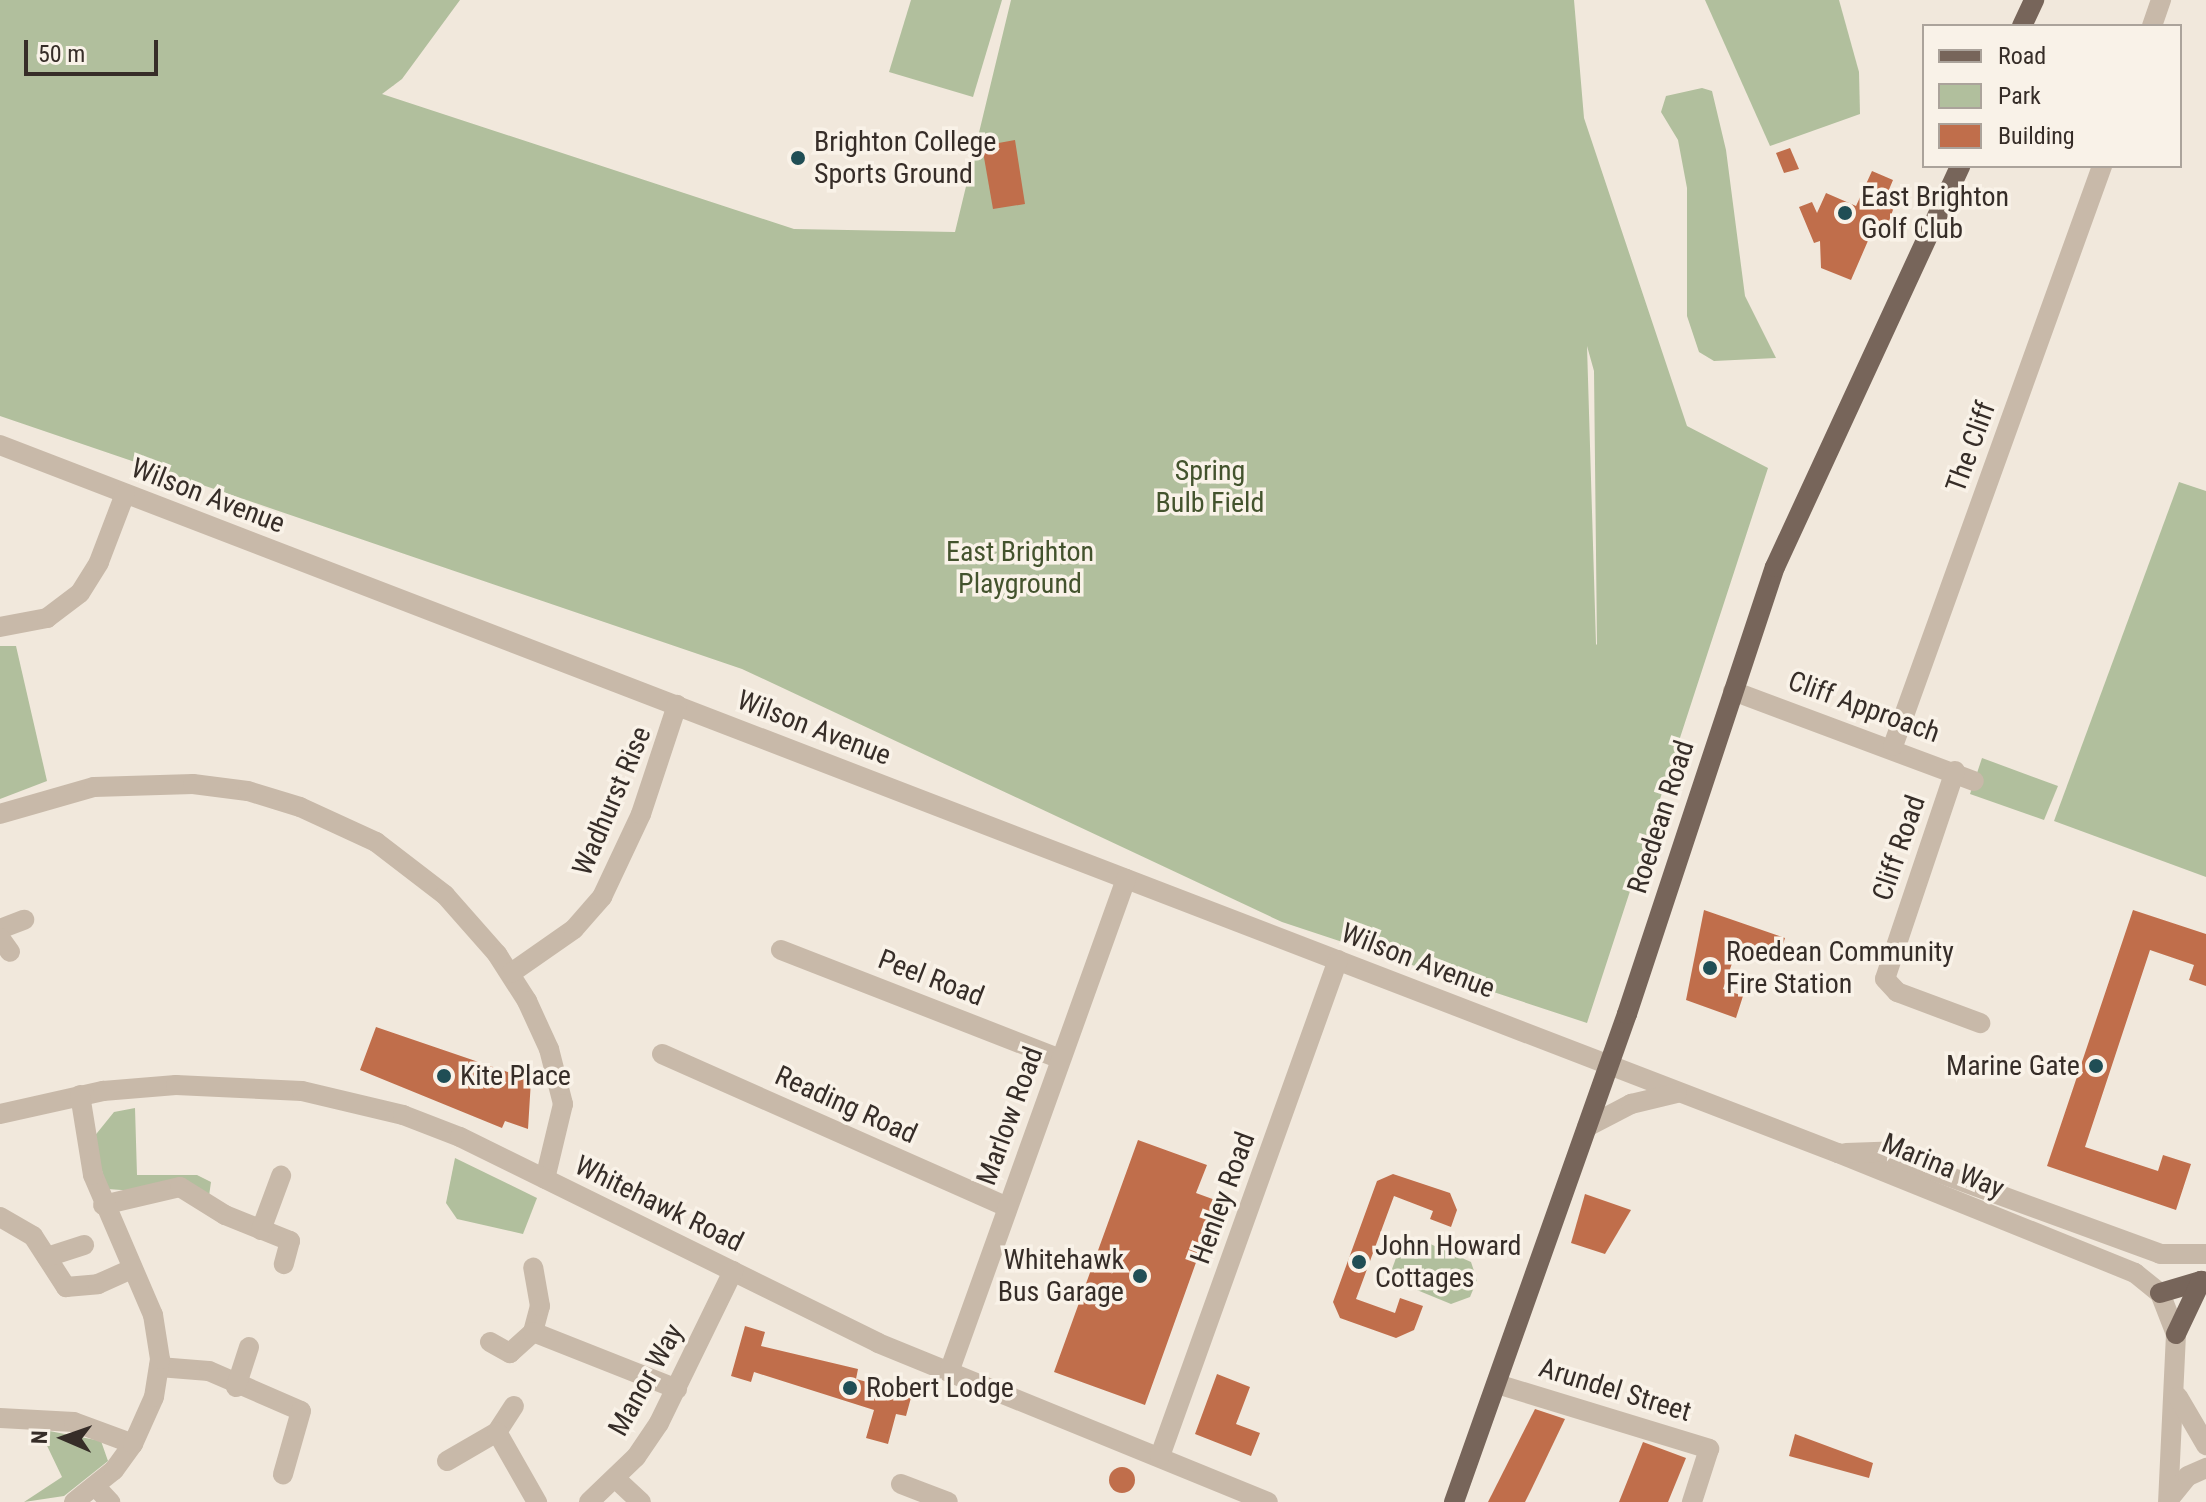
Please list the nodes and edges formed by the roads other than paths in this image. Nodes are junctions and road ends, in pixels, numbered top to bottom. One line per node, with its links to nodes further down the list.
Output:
1 (2034, 0): 3 (main road)
2 (2161, 0): 4 (street)
3 (2023, 24)
4 (2153, 24)
5 (1959, 168): 10 (main road, Roedean Road)
6 (2101, 168): 12 (street, The Cliff)
7 (0, 445): 8 (street, Wilson Avenue)
8 (125, 494): 9 (street); 11 (street, Wilson Avenue)
9 (0, 627)
10 (1733, 691): 12 (street, Cliff Approach); 25 (main road, Roedean Road)
11 (677, 705): 16 (street, Wilson Avenue); 21 (street, Wadhurst Rise)
12 (1893, 746): 13 (street, Cliff Approach)
13 (1955, 771): 14 (street, Cliff Approach); 22 (street, Cliff Road)
14 (1974, 781)
15 (0, 814): 21 (street)
16 (1126, 879): 20 (street, Wilson Avenue); 24 (street, Marlow Road)
17 (24, 920): 18 (street)
18 (0, 929)
19 (781, 950): 24 (street, Peel Road)
20 (1338, 960): 25 (street, Wilson Avenue); 60 (street, Henley Road)
21 (511, 973): 32 (street)
22 (1980, 1023)
23 (662, 1054): 34 (street, Reading Road)
24 (1060, 1059): 34 (street, Marlow Road)
25 (1607, 1063): 26 (street, Marina Way); 29 (main road, Roedean Road)
26 (1677, 1093): 29 (street); 30 (street, Marina Way)
27 (80, 1095): 28 (street, Whitehawk Road); 32 (street, Whitehawk Road); 33 (street)
28 (0, 1114)
29 (1587, 1127): 51 (main road, Roedean Road)
30 (1838, 1153): 38 (street); 44 (street, Marina Way)
31 (281, 1176): 36 (street)
32 (545, 1179): 43 (street, Whitehawk Road)
33 (103, 1205): 36 (street); 42 (street)
34 (1007, 1207): 50 (street, Marlow Road)
35 (0, 1217): 39 (street)
36 (261, 1230): 40 (street)
37 (84, 1245): 39 (street)
38 (2206, 1254)
39 (47, 1257): 42 (street)
40 (284, 1264)
41 (533, 1268): 45 (street)
42 (132, 1269): 49 (street)
43 (733, 1271): 50 (street, Whitehawk Road); 53 (street, Manor Way)
44 (2160, 1293): 46 (street); 46 (main road)
45 (533, 1332): 47 (street); 53 (street)
46 (2176, 1334): 54 (street)
47 (490, 1342)
48 (249, 1347): 52 (street)
49 (159, 1367): 52 (street); 58 (street)
50 (949, 1372): 60 (street, Whitehawk Road)
51 (1497, 1384): 73 (main road, Roedean Road); 74 (street, Arundel Street)
52 (236, 1387): 63 (street)
53 (677, 1389): 64 (street, Manor Way)
54 (2175, 1390): 59 (street); 75 (street)
55 (514, 1406): 57 (street)
56 (0, 1418): 58 (street)
57 (497, 1432): 61 (street); 68 (street)
58 (133, 1444): 66 (street)
59 (2206, 1445)
60 (1160, 1456): 72 (street, Whitehawk Road)
61 (447, 1461)
62 (2206, 1468): 75 (street)
63 (283, 1474)
64 (616, 1479): 69 (street, Manor Way); 70 (street)
65 (901, 1484): 71 (street)
66 (103, 1494): 67 (street)
67 (74, 1502)
68 (537, 1502)
69 (589, 1502)
70 (641, 1502)
71 (948, 1502)
72 (1268, 1502)
73 (1454, 1502)
74 (1692, 1502)
75 (2168, 1502)

